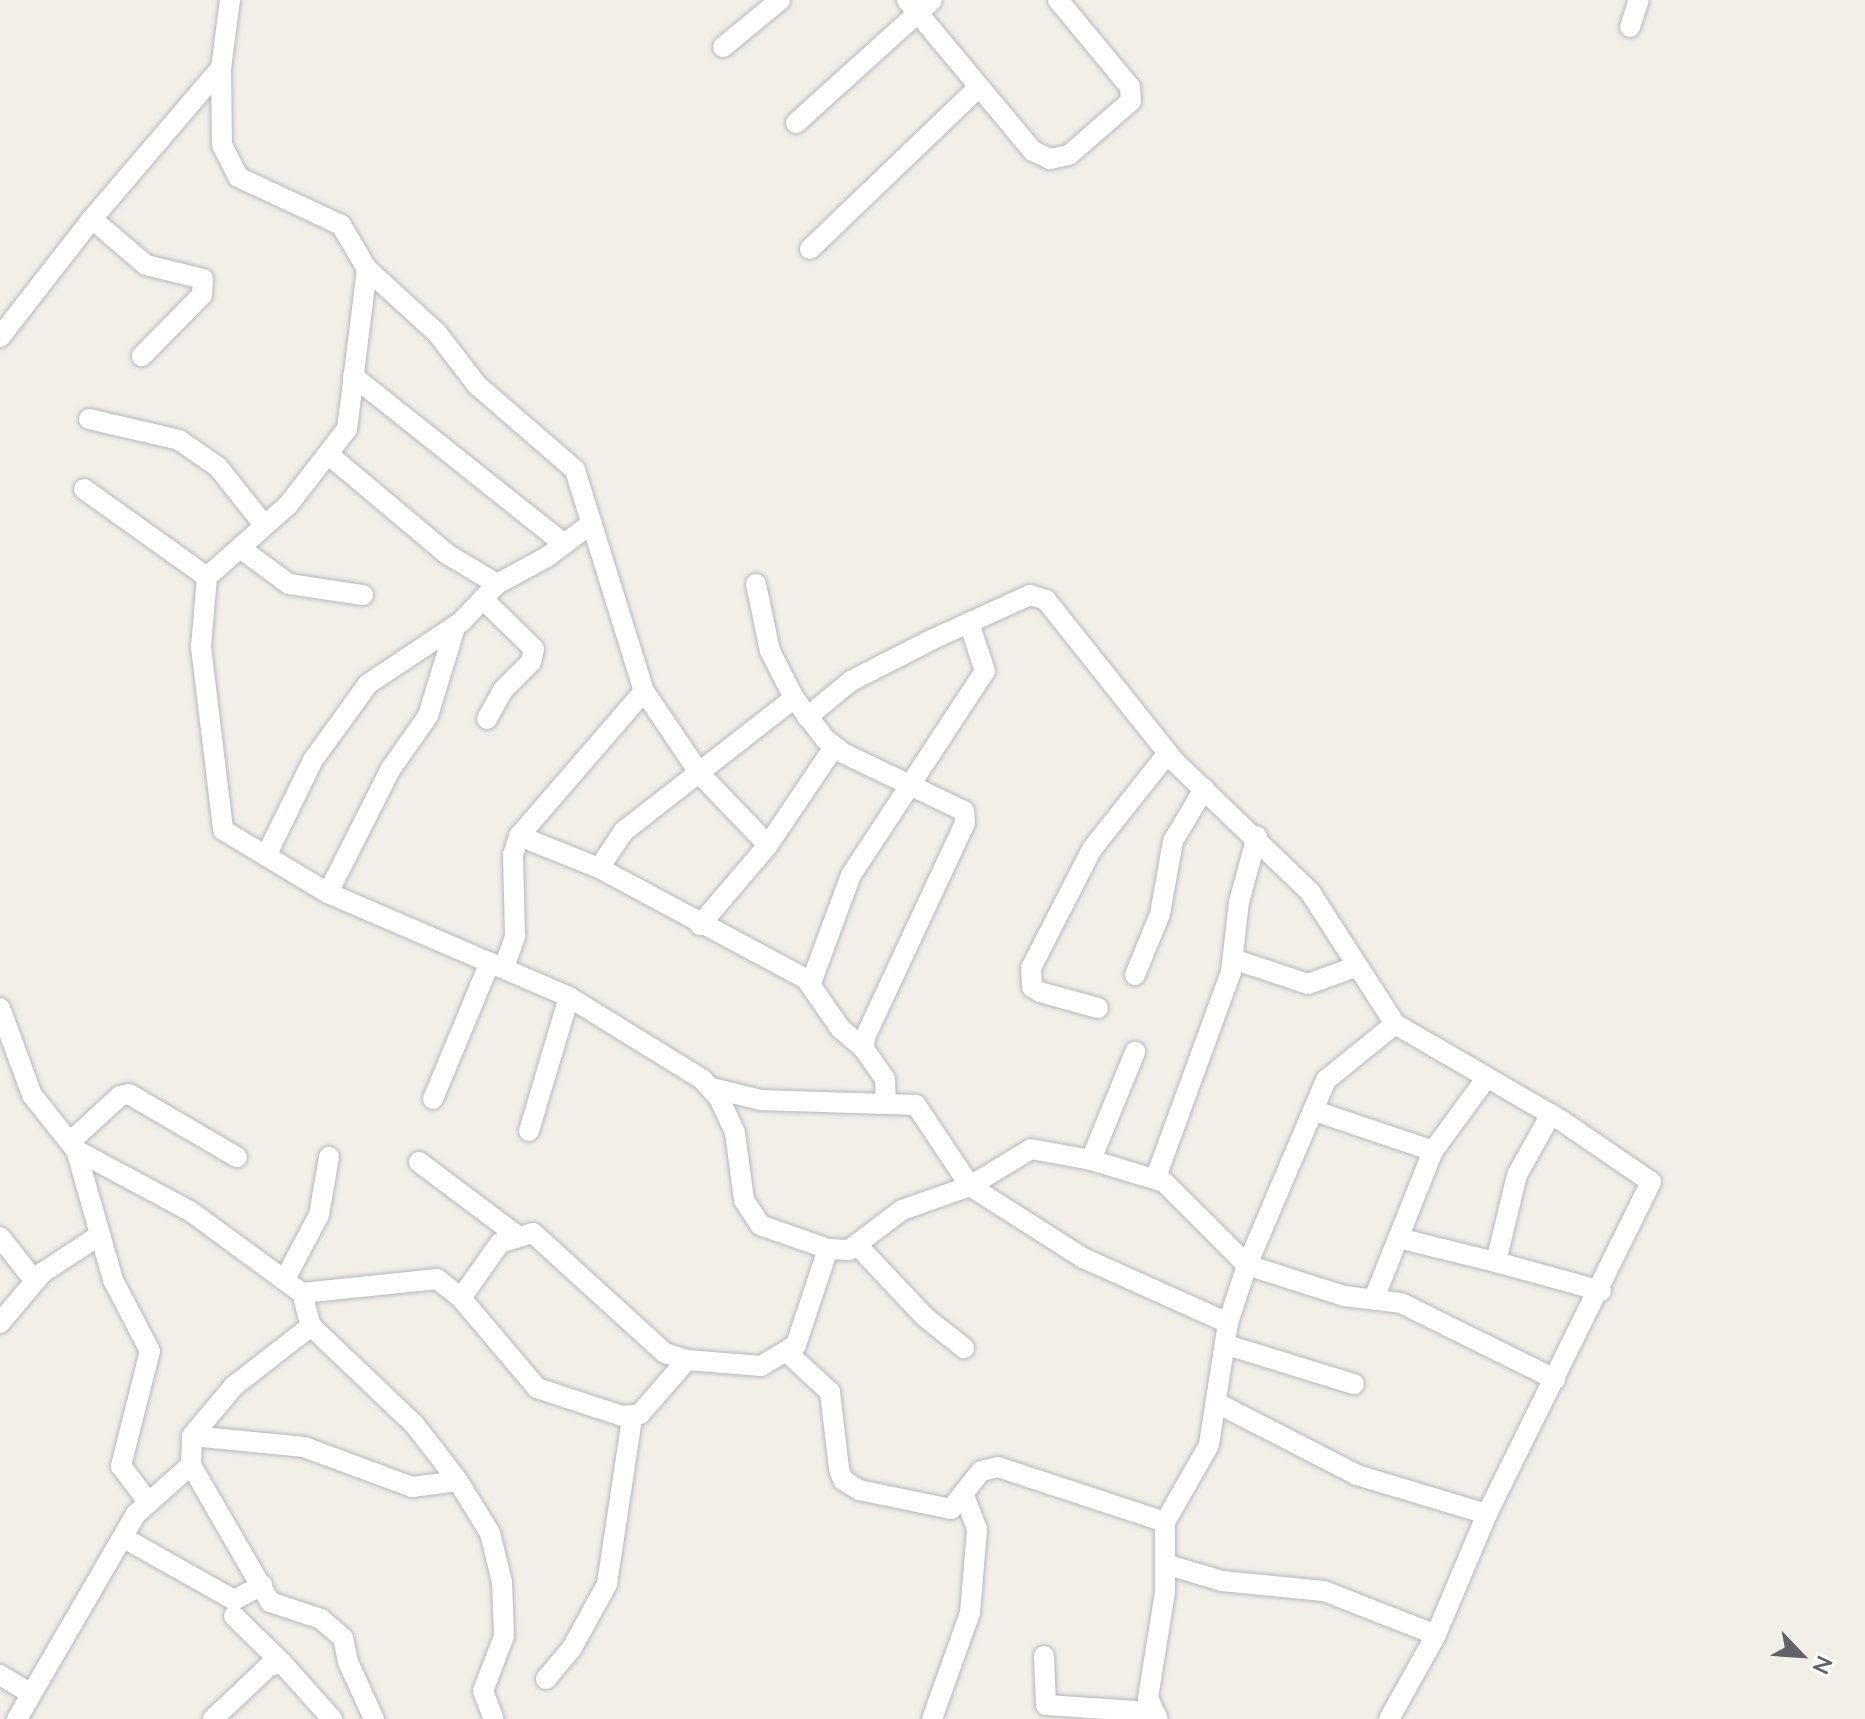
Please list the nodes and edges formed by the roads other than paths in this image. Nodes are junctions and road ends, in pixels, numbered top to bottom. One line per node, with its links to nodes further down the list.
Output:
1 (230, 0): 8 (street)
2 (780, 0): 7 (street)
3 (1058, 0): 9 (street)
4 (1639, 0): 6 (street)
5 (919, 4): 9 (street); 10 (street)
6 (1630, 27)
7 (723, 47)
8 (221, 68): 11 (street); 13 (street)
9 (979, 87): 12 (street)
10 (796, 123)
11 (92, 219): 14 (street); 15 (street)
12 (810, 249)
13 (367, 269): 16 (street); 20 (street)
14 (0, 337)
15 (142, 356)
16 (353, 376): 18 (street); 22 (street)
17 (89, 419): 21 (street)
18 (329, 455): 21 (street); 25 (street)
19 (84, 489): 24 (street)
20 (592, 523): 22 (street); 31 (street)
21 (265, 526): 23 (street)
22 (564, 544): 25 (street)
23 (240, 548): 24 (street); 27 (street)
24 (207, 577): 43 (street)
25 (497, 584): 28 (street)
26 (756, 584): 32 (street)
27 (363, 595)
28 (483, 599): 30 (street); 34 (street)
29 (969, 623): 33 (street); 36 (street); 38 (street)
30 (455, 627): 43 (street); 45 (street)
31 (644, 691): 37 (street); 40 (street)
32 (794, 698): 33 (street); 37 (street)
33 (807, 717): 35 (street)
34 (487, 719)
35 (834, 747): 38 (street); 42 (street)
36 (1168, 753): 39 (street); 54 (street)
37 (700, 774): 42 (street); 44 (street)
38 (909, 784): 51 (street); 56 (street)
39 (1204, 789): 41 (street); 50 (street)
40 (519, 836): 44 (street); 48 (street)
41 (1257, 836): 47 (street); 49 (street)
42 (768, 845): 46 (street)
43 (266, 856): 45 (street)
44 (599, 868): 46 (street)
45 (328, 893): 48 (street)
46 (700, 925): 51 (street)
47 (1233, 959): 49 (street); 71 (street)
48 (497, 964): 52 (street); 60 (street)
49 (1355, 967): 55 (street)
50 (1135, 975)
51 (811, 983): 56 (street)
52 (569, 997): 59 (street); 64 (street)
53 (0, 1008): 65 (street)
54 (1098, 1008)
55 (1395, 1024): 58 (street); 62 (street)
56 (864, 1049): 61 (street)
57 (1135, 1052): 69 (street)
58 (1485, 1080): 63 (street); 66 (street)
59 (712, 1088): 61 (street); 78 (street)
60 (433, 1099)
61 (886, 1104): 72 (street)
62 (1315, 1111): 66 (street); 80 (street)
63 (1551, 1114): 79 (street); 83 (street)
64 (529, 1131)
65 (73, 1146): 67 (street); 74 (street); 81 (street)
66 (1433, 1151): 76 (street)
67 (237, 1157)
68 (329, 1157): 81 (street)
69 (1091, 1160): 71 (street); 72 (street)
70 (419, 1162): 73 (street)
71 (1156, 1177): 80 (street)
72 (970, 1186): 77 (street); 88 (street)
73 (515, 1234): 86 (street); 93 (street)
74 (100, 1235): 82 (street); 102 (street)
75 (0, 1237): 82 (street)
76 (1398, 1238): 79 (street); 85 (street)
77 (859, 1247): 78 (street); 91 (street)
78 (828, 1249): 92 (street)
79 (1496, 1262): 83 (street)
80 (1247, 1265): 85 (street); 88 (street)
81 (285, 1279): 84 (street)
82 (34, 1280): 87 (street)
83 (1601, 1291): 94 (street)
84 (302, 1293): 86 (street); 89 (street)
85 (1375, 1296): 94 (street)
86 (461, 1298): 97 (street)
87 (0, 1323)
88 (1228, 1323): 90 (street)
89 (311, 1326): 98 (street); 100 (street)
90 (1227, 1345): 95 (street); 96 (street)
91 (964, 1348)
92 (789, 1354): 93 (street); 101 (street)
93 (687, 1360): 97 (street)
94 (1555, 1379): 103 (street)
95 (1354, 1384)
96 (1217, 1403): 103 (street); 104 (street)
97 (632, 1418): 113 (street)
98 (192, 1436): 99 (street); 100 (street)
99 (191, 1465): 102 (street); 107 (street)
100 (458, 1481): 121 (street)
101 (965, 1497): 104 (street); 122 (street)
102 (149, 1503): 105 (street)
103 (1487, 1514): 109 (street)
104 (1165, 1522): 106 (street)
105 (124, 1538): 107 (street); 114 (street)
106 (1165, 1564): 109 (street); 116 (street)
107 (262, 1585): 120 (street)
108 (234, 1616): 111 (street)
109 (1436, 1635): 123 (street)
110 (1044, 1656): 115 (street)
111 (282, 1663): 118 (street); 119 (street)
112 (0, 1675): 114 (street)
113 (546, 1679)
114 (30, 1693): 117 (street)
115 (1105, 1715): 116 (street)
116 (1155, 1715)
117 (17, 1719)
118 (213, 1719)
119 (332, 1719)
120 (374, 1719)
121 (494, 1719)
122 (932, 1719)
123 (1389, 1719)

